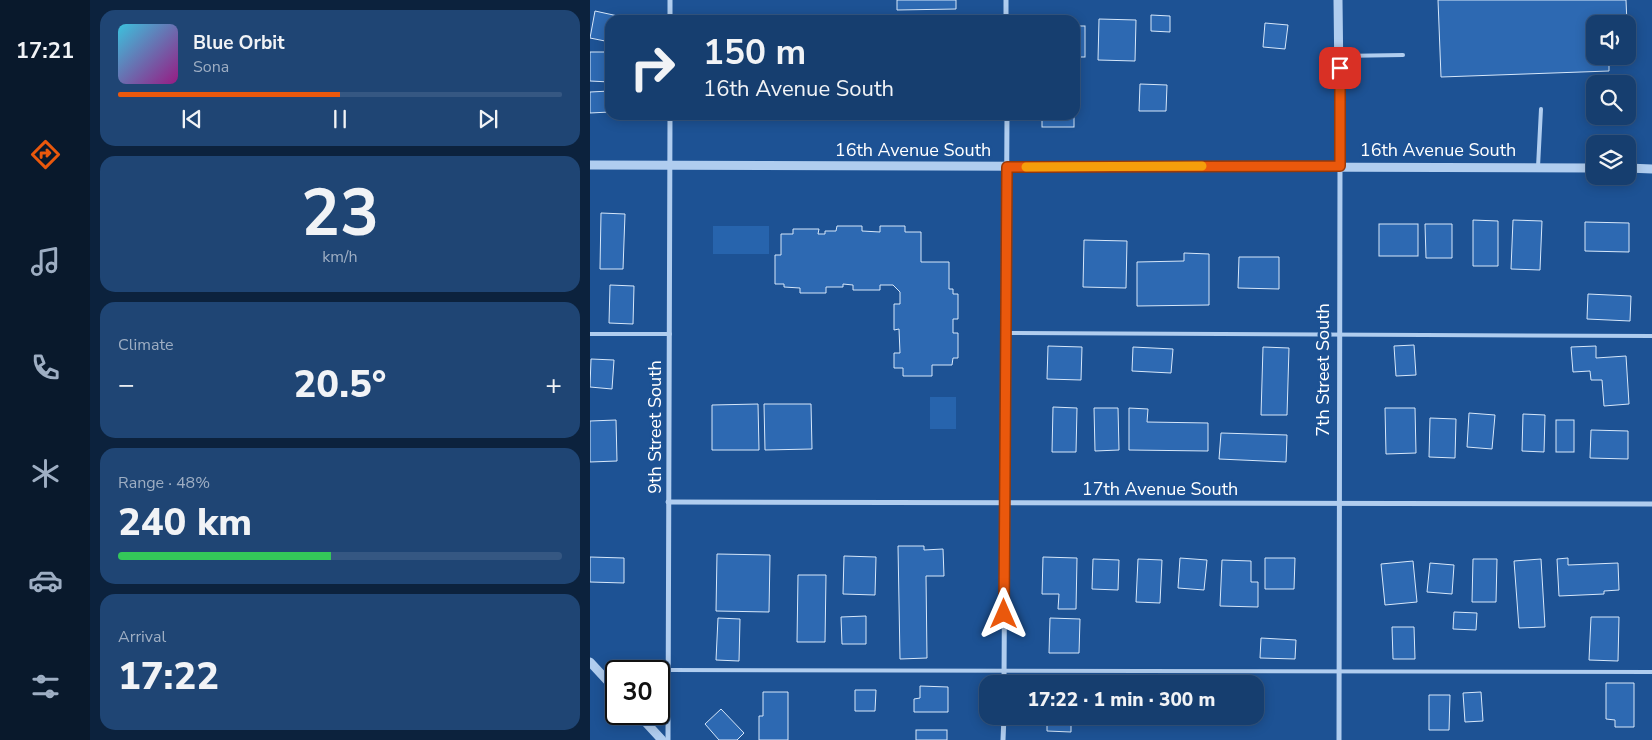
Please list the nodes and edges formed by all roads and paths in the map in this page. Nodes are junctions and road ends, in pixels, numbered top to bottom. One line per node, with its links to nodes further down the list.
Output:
1 (670, 0): 4 (street)
2 (1006, 0): 5 (street)
3 (1338, 0): 7 (street, 7th Street South)
4 (670, 15)
5 (1006, 15)
6 (1403, 55): 7 (lane)
7 (1339, 56): 13 (street, 7th Street South)
8 (1540, 109): 15 (lane)
9 (670, 120): 12 (street, 9th Street South)
10 (1006, 120): 14 (street)
11 (590, 166): 12 (street, 16th Avenue South)
12 (670, 166): 14 (street, 16th Avenue South); 21 (street, 9th Street South)
13 (1340, 166): 14 (street, 16th Avenue South); 15 (street, 16th Avenue South); 22 (street, 7th Street South)
14 (1007, 167): 19 (street)
15 (1538, 167): 16 (street, 16th Avenue South)
16 (1586, 168)
17 (1636, 168): 18 (street)
18 (1652, 168)
19 (1005, 333): 22 (lane); 25 (street)
20 (590, 334): 21 (lane)
21 (670, 334): 24 (street, 9th Street South)
22 (1340, 334): 23 (lane); 26 (street, 7th Street South)
23 (1652, 336)
24 (668, 502): 25 (street, 17th Avenue South); 28 (street, 9th Street South)
25 (1005, 502): 26 (street, 17th Avenue South); 31 (street)
26 (1339, 503): 27 (street, 17th Avenue South); 32 (street, 7th Street South)
27 (1652, 504)
28 (668, 660)
29 (590, 662): 35 (street)
30 (670, 670): 31 (lane)
31 (1004, 670): 32 (lane); 34 (street)
32 (1339, 671): 33 (lane); 42 (street, 7th Street South)
33 (1652, 672)
34 (1004, 675)
35 (605, 678)
36 (648, 725): 39 (street)
37 (668, 725): 40 (street, 9th Street South)
38 (1004, 725): 41 (street)
39 (662, 740)
40 (668, 740)
41 (1003, 740)
42 (1339, 740)

